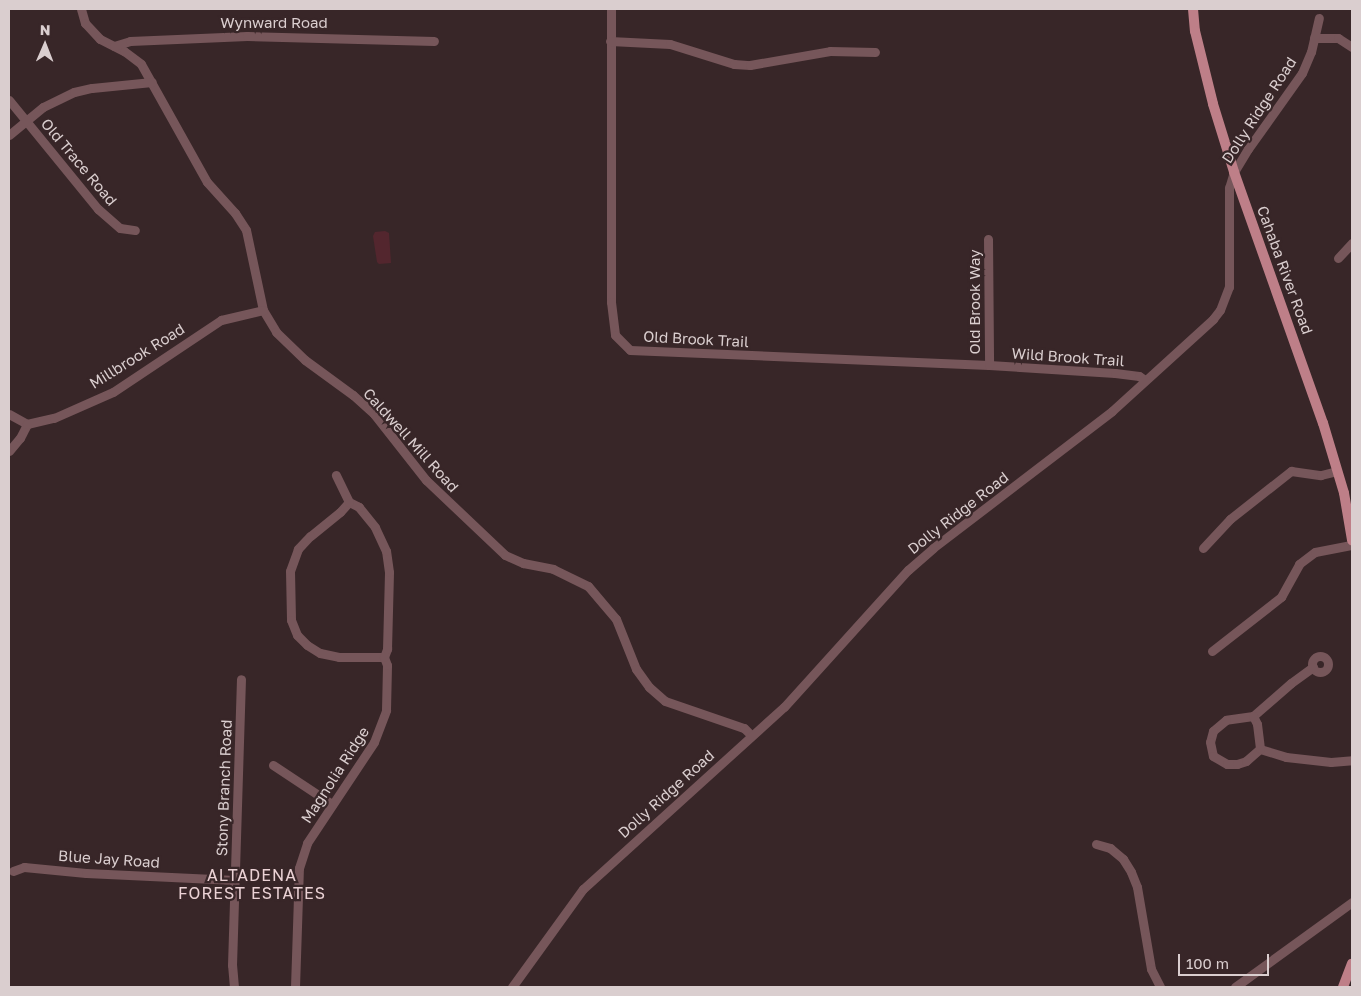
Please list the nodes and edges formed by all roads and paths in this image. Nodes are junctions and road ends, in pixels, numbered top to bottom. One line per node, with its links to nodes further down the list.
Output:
1 (81, 9): 8 (street, Caldwell Mill Road)
2 (611, 9): 7 (street, Old Brook Trail)
3 (1193, 9): 15 (main road, Cahaba River Road)
4 (1319, 18): 5 (street, Dolly Ridge Road)
5 (1314, 38): 9 (street); 15 (street, Dolly Ridge Road)
6 (434, 41): 8 (street, Wynward Road)
7 (610, 41): 10 (street); 21 (street, Old Brook Trail)
8 (114, 46): 11 (street, Caldwell Mill Road)
9 (1352, 47)
10 (875, 52)
11 (152, 82): 13 (street); 20 (street, Caldwell Mill Road)
12 (9, 100): 13 (street, Old Trace Road)
13 (26, 120): 14 (street); 16 (street, Old Trace Road)
14 (9, 135)
15 (1234, 172): 22 (street, Dolly Ridge Road); 26 (main road, Cahaba River Road)
16 (135, 230)
17 (988, 239): 21 (street, Old Brook Way)
18 (1352, 243): 19 (street)
19 (1338, 258)
20 (263, 310): 24 (street, Millbrook Road); 37 (street, Caldwell Mill Road)
21 (989, 365): 22 (street, Wild Brook Trail)
22 (1145, 380): 37 (street, Dolly Ridge Road)
23 (9, 414): 24 (street)
24 (27, 424): 25 (street)
25 (9, 451)
26 (1338, 471): 29 (main road, Cahaba River Road); 31 (street)
27 (336, 475): 28 (street, Magnolia Ridge)
28 (349, 502): 33 (street, Magnolia Ridge); 33 (street)
29 (1352, 540)
30 (1352, 545): 32 (street)
31 (1204, 548)
32 (1212, 651)
33 (384, 657): 41 (street, Magnolia Ridge)
34 (1313, 667): 36 (street)
35 (241, 679): 44 (street, Stony Branch Road)
36 (1253, 716): 38 (street); 38 (street)
37 (751, 735): 49 (street, Dolly Ridge Road)
38 (1260, 749): 39 (street)
39 (1352, 760)
40 (273, 765): 41 (street)
41 (332, 804): 48 (street, Magnolia Ridge)
42 (1096, 844): 50 (street)
43 (13, 871): 44 (street, Blue Jay Road)
44 (235, 880): 47 (street, Stony Branch Road)
45 (1352, 902): 51 (street)
46 (1352, 964): 52 (main road)
47 (234, 987)
48 (295, 987)
49 (512, 987)
50 (1160, 987)
51 (1235, 987)
52 (1343, 987)

